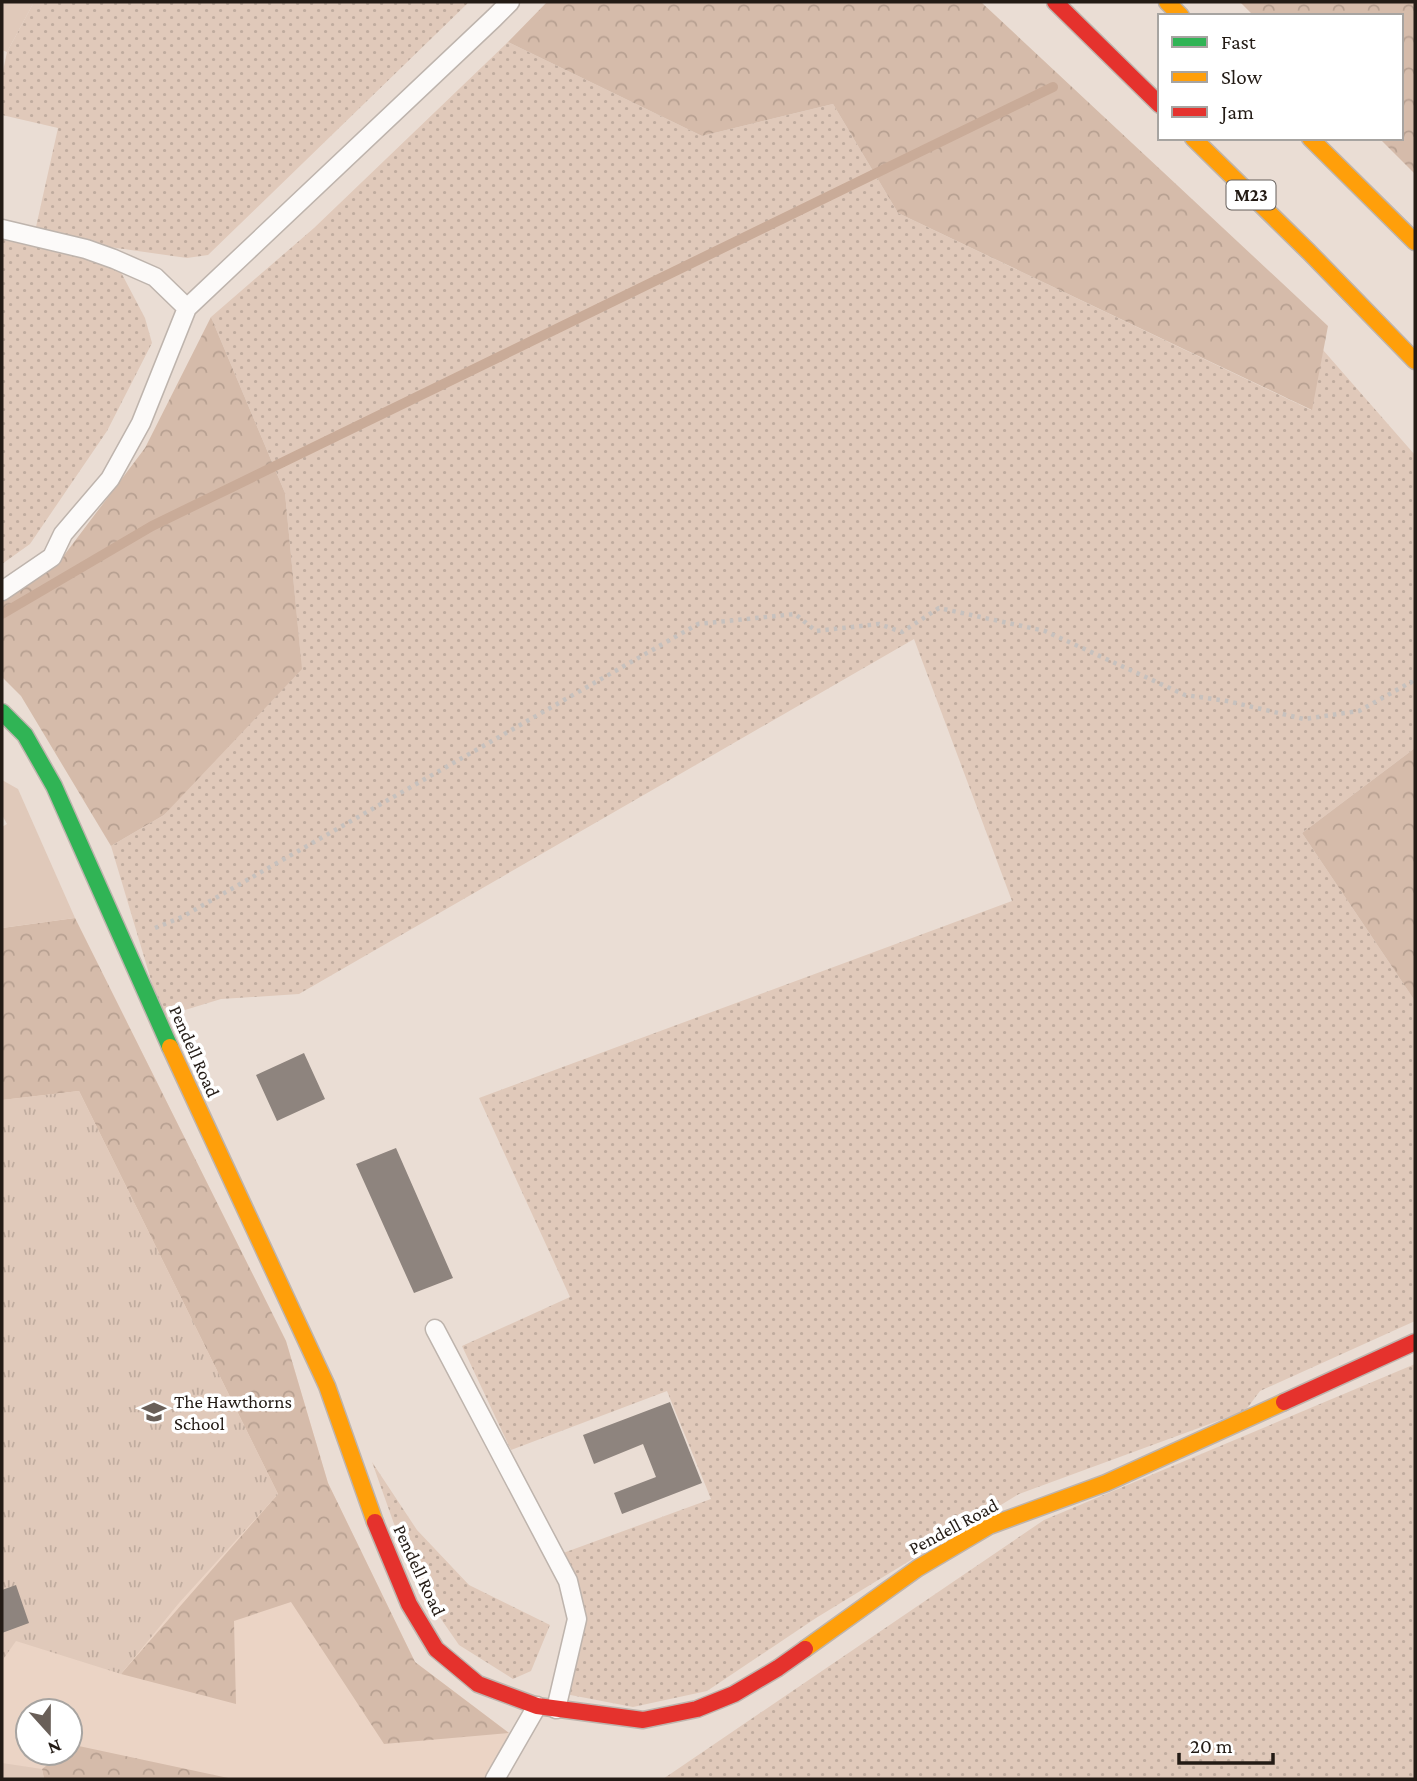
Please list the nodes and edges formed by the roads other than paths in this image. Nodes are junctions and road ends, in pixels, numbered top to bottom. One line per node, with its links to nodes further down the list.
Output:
1 (510, 2): 8 (lane)
2 (1055, 2): 3 (main road)
3 (1158, 103)
4 (1195, 140): 9 (main road, M23)
5 (1312, 140): 7 (main road)
6 (2, 229): 8 (lane)
7 (1415, 242)
8 (187, 308): 10 (lane)
9 (1415, 362)
10 (2, 591)
11 (2, 712): 14 (main road, Pendell Road)
12 (435, 1329): 15 (lane)
13 (1415, 1342): 15 (main road, Pendell Road)
14 (537, 1706): 15 (main road, Pendell Road); 16 (lane)
15 (556, 1709)
16 (495, 1779)

